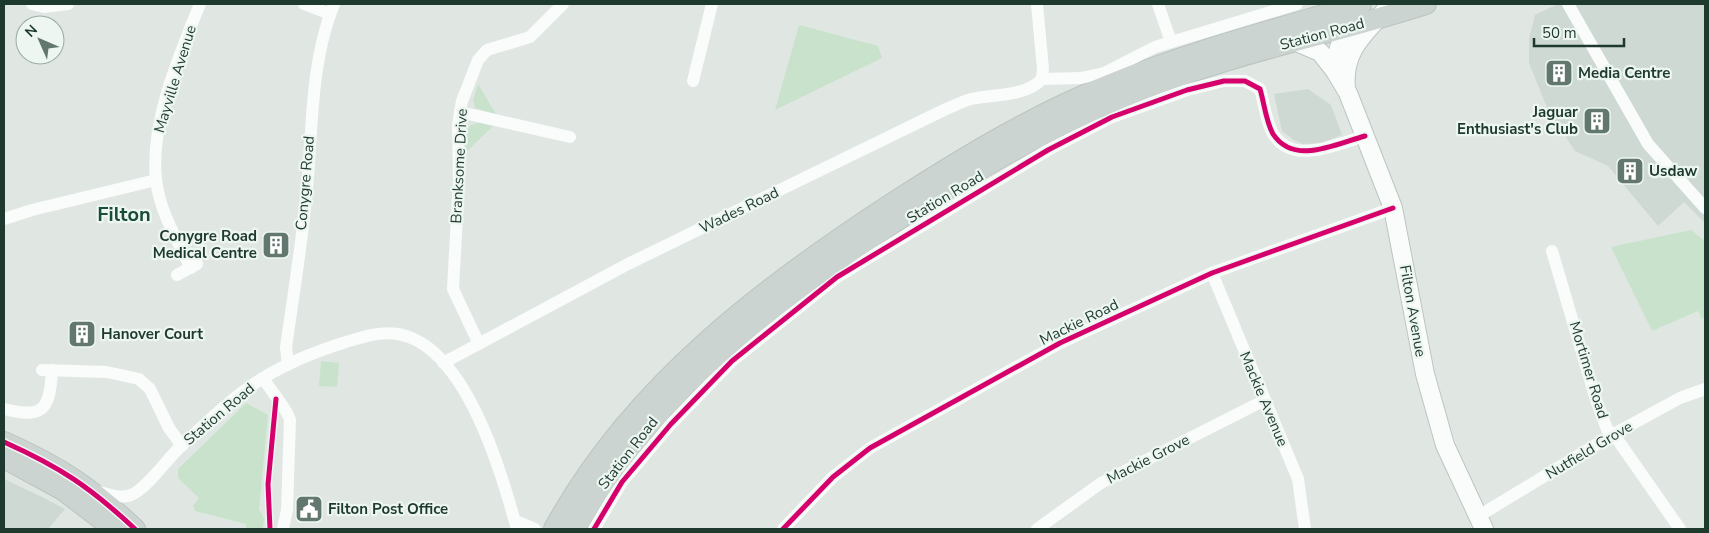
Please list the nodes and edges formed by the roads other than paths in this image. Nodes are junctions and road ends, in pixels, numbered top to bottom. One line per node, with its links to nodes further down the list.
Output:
1 (32, 4): 2 (street)
2 (68, 4)
3 (200, 4): 25 (street, Mayville Avenue)
4 (304, 4): 14 (street)
5 (563, 4): 22 (street, Branksome Drive)
6 (712, 4): 20 (street)
7 (1038, 4): 19 (street)
8 (1158, 4): 16 (street)
9 (1297, 4): 16 (street)
10 (1361, 4): 51 (main road, Station Road)
11 (1426, 4): 13 (main road, Station Road)
12 (1568, 4): 27 (street)
13 (1380, 8): 15 (main road, Station Road); 21 (street, Filton Avenue)
14 (332, 9): 34 (street, Conygre Road)
15 (1348, 27): 17 (main road, Station Road); 18 (street)
16 (1171, 42): 19 (street)
17 (1294, 42): 18 (street, Filton Avenue); 52 (main road, Station Road)
18 (1335, 70): 21 (street, Filton Avenue)
19 (1042, 79): 32 (street, Wades Road)
20 (693, 81)
21 (1347, 90): 23 (street, Filton Avenue)
22 (460, 112): 24 (street); 32 (street, Branksome Drive)
23 (1365, 136): 26 (street, Filton Avenue); 53 (street, Station Road)
24 (570, 137)
25 (156, 180): 28 (street); 31 (street, Mayville Avenue)
26 (1393, 208): 30 (street, Mackie Road); 44 (street, Filton Avenue)
27 (1705, 208)
28 (4, 219)
29 (1552, 251): 39 (street, Mortimer Road)
30 (1212, 273): 37 (street, Mackie Avenue); 54 (street, Mackie Road)
31 (177, 275)
32 (479, 344): 33 (street, Wades Road)
33 (443, 363): 34 (street, Station Road); 45 (street, Station Road)
34 (288, 365): 35 (street, Station Road)
35 (263, 378): 41 (street, Station Road); 48 (street)
36 (1705, 389): 39 (street, Nutfield Grove)
37 (1265, 400): 55 (street, Mackie Grove); 56 (street, Mackie Avenue)
38 (4, 409): 41 (street)
39 (1612, 435): 44 (street, Nutfield Grove); 57 (street, Mortimer Road)
40 (4, 442): 43 (main road)
41 (182, 446): 43 (street, Station Road)
42 (4, 458): 46 (main road)
43 (92, 490): 47 (main road)
44 (1480, 523)
45 (516, 525): 49 (street, Station Road)
46 (114, 529)
47 (135, 529)
48 (284, 529)
49 (535, 529)
50 (544, 529): 51 (street, Station Road)
51 (554, 529)
52 (575, 529)
53 (594, 529)
54 (783, 529)
55 (1037, 529)
56 (1305, 529)
57 (1680, 529)

